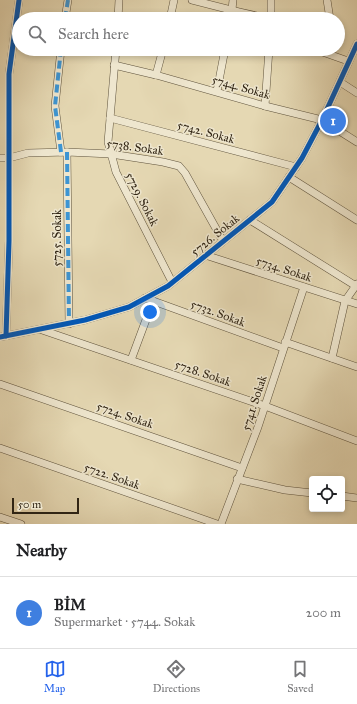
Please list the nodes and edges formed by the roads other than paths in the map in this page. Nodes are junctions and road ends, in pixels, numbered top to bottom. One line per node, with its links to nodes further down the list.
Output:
1 (19, 0): 10 (street)
2 (68, 0): 11 (street)
3 (120, 0): 12 (street)
4 (174, 0): 13 (street)
5 (192, 0): 9 (street)
6 (233, 0): 9 (street)
7 (271, 0): 15 (street)
8 (327, 0): 16 (street)
9 (233, 11): 14 (street)
10 (17, 12)
11 (66, 12)
12 (119, 12)
13 (171, 12)
14 (238, 12)
15 (271, 12)
16 (329, 12)
17 (357, 44): 25 (street, 5726. Sokak)
18 (12, 52): 38 (street)
19 (60, 56): 35 (street, 5725. Sokak)
20 (115, 56): 26 (street, 5729. Sokak)
21 (160, 56): 27 (street)
22 (224, 56): 29 (street)
23 (269, 56): 31 (street)
24 (340, 56): 25 (street)
25 (348, 61): 28 (street, 5726. Sokak)
26 (114, 64): 27 (street, 5744. Sokak); 32 (street, 5729. Sokak)
27 (156, 75): 29 (street, 5744. Sokak)
28 (340, 82): 30 (street); 33 (street, 5726. Sokak)
29 (217, 91): 31 (street, 5744. Sokak)
30 (357, 93)
31 (265, 106): 33 (street, 5744. Sokak)
32 (110, 118): 36 (street, 5729. Sokak); 39 (street, 5742. Sokak)
33 (322, 120): 34 (street, 5744. Sokak); 39 (street, 5726. Sokak)
34 (357, 142)
35 (64, 152): 36 (street, 5738. Sokak); 38 (street, 5738. Sokak); 52 (street, 5725. Sokak)
36 (111, 154): 43 (street, 5738. Sokak); 45 (street, 5729. Sokak)
37 (0, 158): 38 (street, 5738. Sokak)
38 (9, 158): 54 (street)
39 (296, 167): 40 (street, 5726. Sokak)
40 (290, 177): 41 (street, 5726. Sokak); 42 (street)
41 (250, 220): 43 (street, 5726. Sokak); 46 (street)
42 (357, 220)
43 (223, 241): 44 (street, 5726. Sokak)
44 (205, 255): 45 (street, 5726. Sokak); 47 (street, 5734. Sokak)
45 (172, 282): 48 (street, 5726. Sokak)
46 (356, 285): 50 (street)
47 (304, 287): 50 (street, 5734. Sokak); 55 (street, 5741. Sokak)
48 (145, 298): 49 (street, 5732. Sokak); 52 (street, 5726. Sokak)
49 (153, 301): 55 (street, 5732. Sokak); 57 (street)
50 (346, 301): 51 (street, 5734. Sokak); 56 (street)
51 (357, 304)
52 (69, 324): 53 (street, 5726. Sokak)
53 (42, 330): 54 (street, 5726. Sokak); 57 (street, 5728. Sokak)
54 (3, 336)
55 (284, 345): 56 (street, 5732. Sokak); 60 (street, 5741. Sokak)
56 (332, 358): 58 (street, 5732. Sokak)
57 (131, 360): 60 (street, 5728. Sokak)
58 (357, 367)
59 (0, 384): 63 (street, 5724. Sokak)
60 (265, 406): 61 (street, 5728. Sokak); 63 (street, 5741. Sokak)
61 (357, 441)
62 (0, 448): 70 (street, 5722. Sokak)
63 (242, 468): 64 (street, 5741. Sokak)
64 (237, 479): 65 (street); 71 (street, 5741. Sokak)
65 (309, 493)
66 (345, 496): 67 (street)
67 (357, 498)
68 (0, 516): 69 (street)
69 (21, 524)
70 (217, 524)
71 (221, 524)

